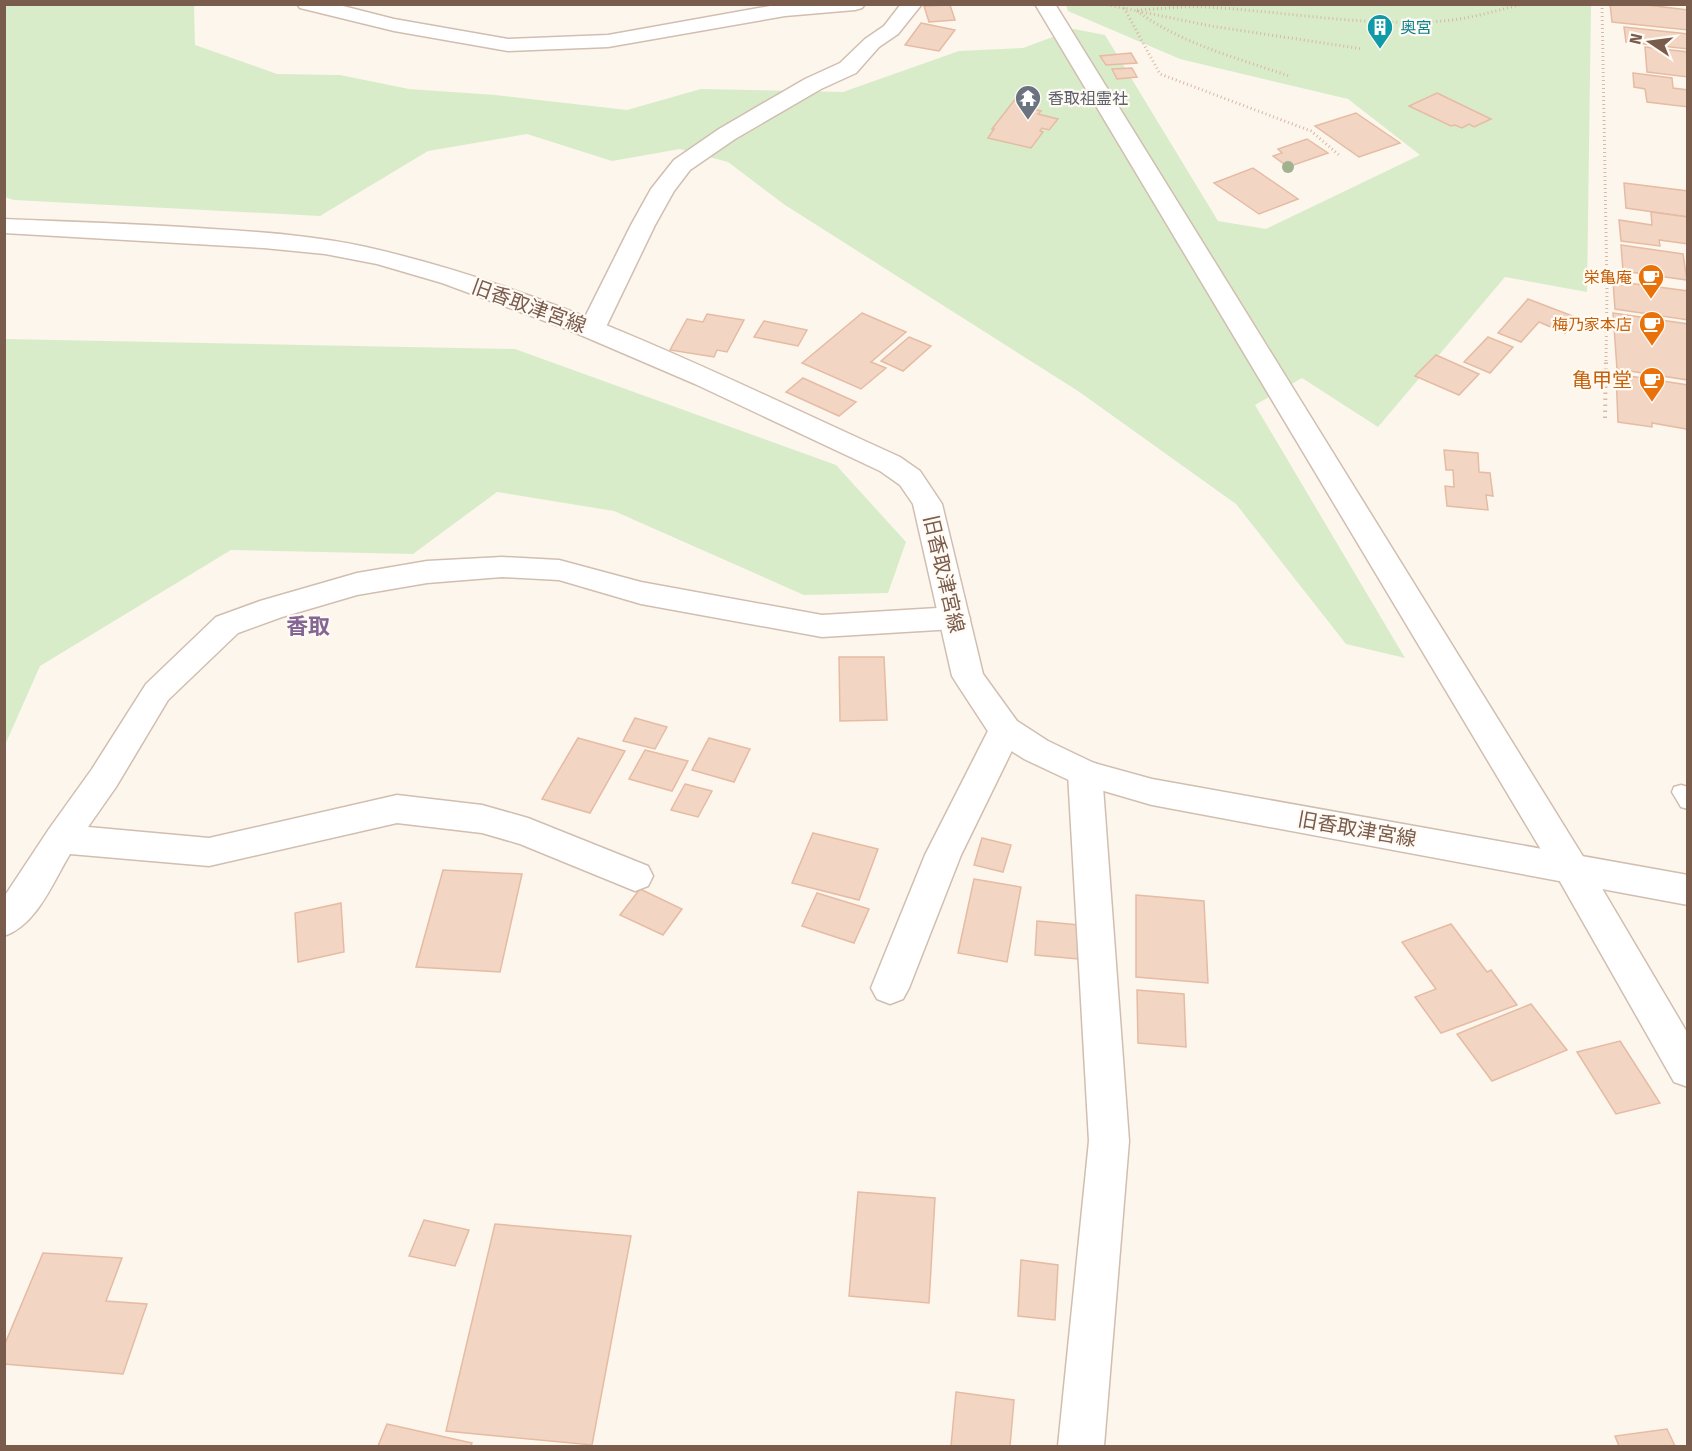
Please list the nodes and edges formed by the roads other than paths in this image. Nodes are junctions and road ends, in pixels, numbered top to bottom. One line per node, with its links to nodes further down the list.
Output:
1 (307, 4): 2 (street)
2 (855, 4)
3 (912, 4): 6 (street)
4 (1045, 4): 11 (street)
5 (4, 226): 6 (street, 旧香取津宮線)
6 (592, 329): 7 (street, 旧香取津宮線)
7 (954, 618): 8 (street, 旧香取津宮線); 10 (street)
8 (1005, 730): 9 (street, 旧香取津宮線); 15 (street)
9 (1085, 773): 11 (street, 旧香取津宮線); 17 (street)
10 (61, 838): 12 (street); 14 (street)
11 (1571, 868): 13 (street, 旧香取津宮線); 16 (street)
12 (635, 876)
13 (1688, 890)
14 (4, 921)
15 (890, 988)
16 (1688, 1070)
17 (1081, 1446)

